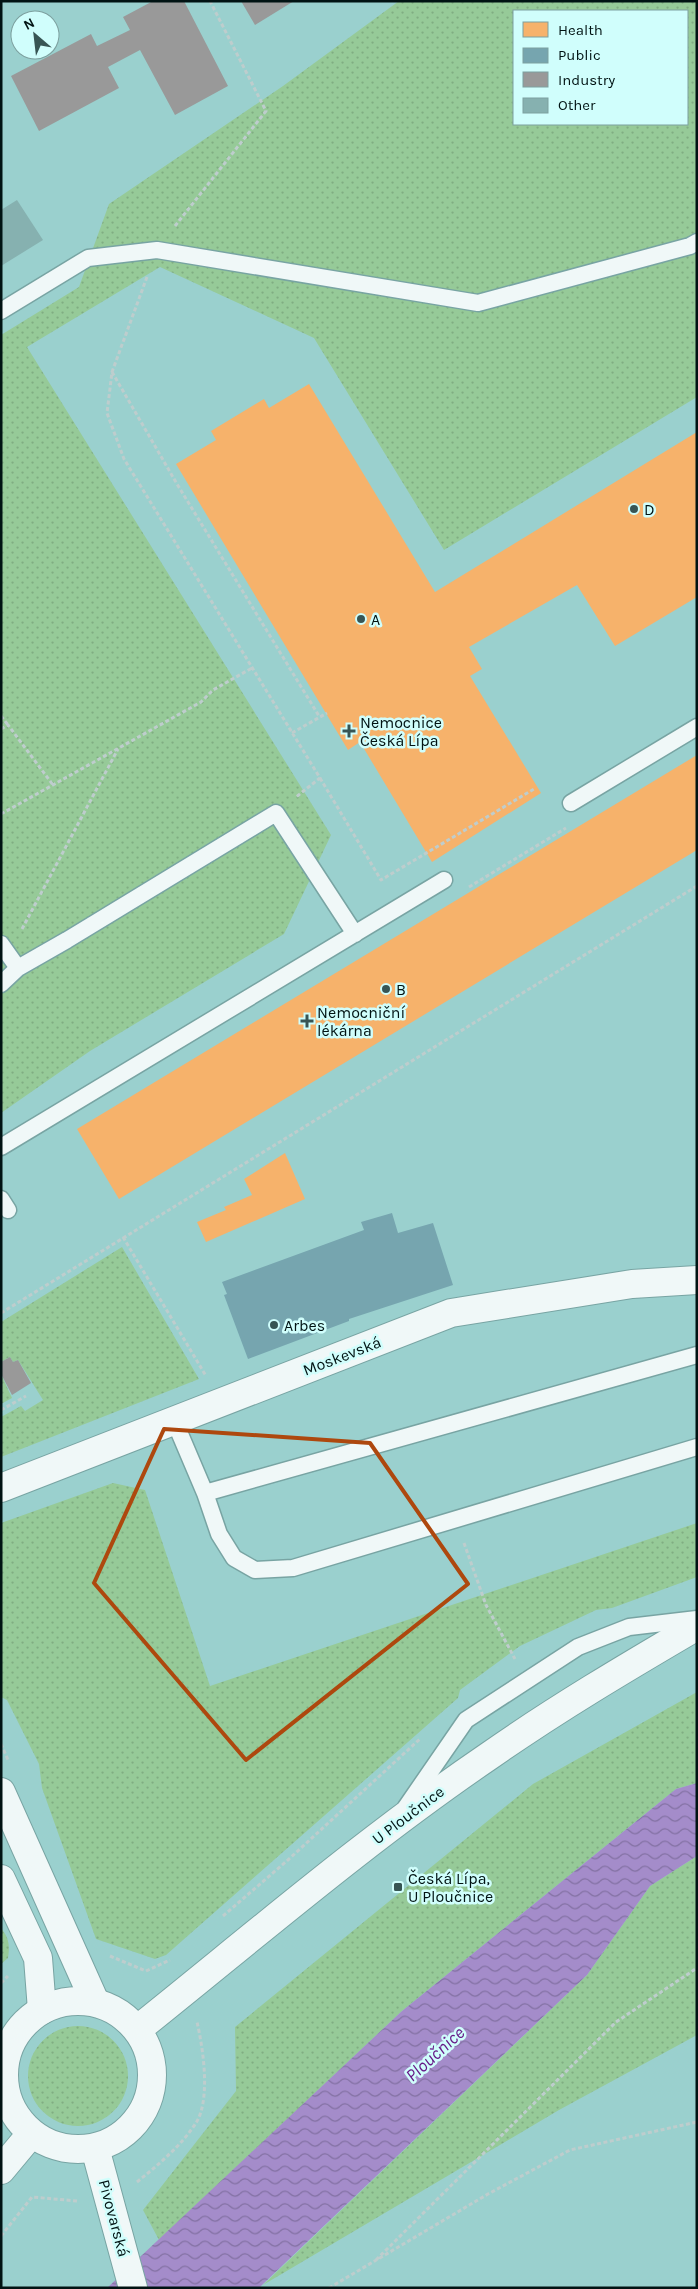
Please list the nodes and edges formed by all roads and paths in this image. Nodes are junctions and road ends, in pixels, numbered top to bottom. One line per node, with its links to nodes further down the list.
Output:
1 (210, 1): 3 (path)
2 (697, 242): 3 (lane)
3 (157, 250): 4 (lane); 5 (path)
4 (1, 311)
5 (112, 372): 6 (path); 9 (path)
6 (252, 668): 13 (path); 14 (path)
7 (327, 713): 9 (path)
8 (1, 716): 10 (path)
9 (319, 716): 13 (path)
10 (8, 726): 12 (path); 16 (path)
11 (697, 727): 18 (lane)
12 (1, 730)
13 (292, 733): 15 (path)
14 (118, 748): 16 (path); 24 (path)
15 (320, 778): 17 (path); 19 (path)
16 (53, 785): 20 (path)
17 (534, 789)
18 (571, 804)
19 (276, 813): 23 (lane); 25 (lane)
20 (1, 814)
21 (444, 880): 23 (lane)
22 (697, 886): 28 (path)
23 (355, 934): 27 (lane)
24 (5, 949): 25 (lane)
25 (18, 968): 26 (lane)
26 (1, 984)
27 (1, 1147)
28 (123, 1237): 30 (path); 32 (path)
29 (697, 1280): 35 (street, Moskevská)
30 (1, 1313)
31 (697, 1355): 38 (lane)
32 (209, 1381)
33 (26, 1396): 34 (path)
34 (1, 1410)
35 (174, 1420): 37 (street, Moskevská); 38 (lane)
36 (697, 1447): 39 (lane)
37 (1, 1488)
38 (205, 1493): 39 (lane)
39 (456, 1520): 42 (path)
40 (697, 1619): 45 (lane)
41 (697, 1626): 45 (street, U Ploučnice)
42 (517, 1662)
43 (424, 1735): 47 (path)
44 (1, 1792): 51 (street)
45 (394, 1824): 54 (street, U Ploučnice)
46 (1, 1879): 52 (street)
47 (216, 1923)
48 (101, 1953): 49 (path)
49 (172, 1959)
50 (697, 1968): 62 (path)
51 (95, 2002): 52 (street); 54 (street)
52 (42, 2010): 56 (street)
53 (197, 2022): 59 (path)
54 (138, 2030): 57 (street)
55 (697, 2122): 62 (path)
56 (31, 2134): 57 (street); 58 (street)
57 (95, 2148): 63 (street, Pivovarská)
58 (1, 2170)
59 (130, 2187)
60 (32, 2197): 61 (path)
61 (1, 2236)
62 (376, 2260): 64 (path)
63 (133, 2288)
64 (329, 2288)

